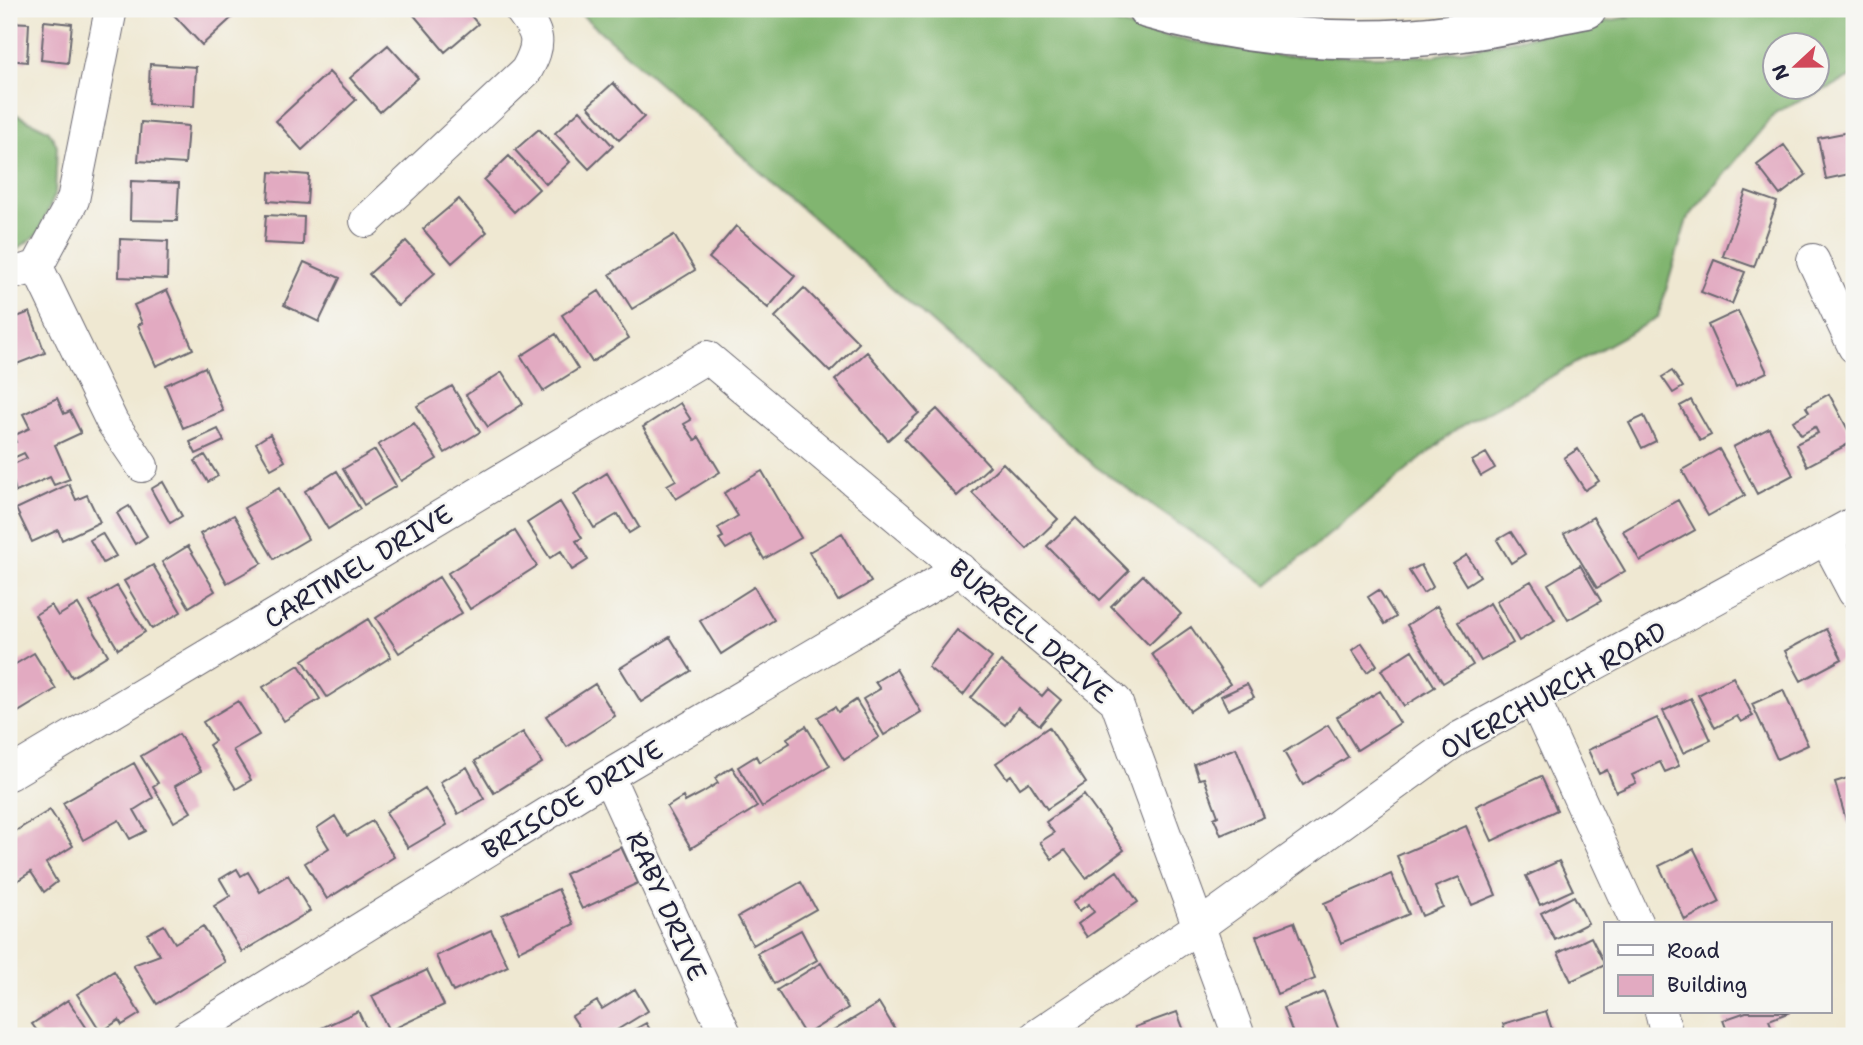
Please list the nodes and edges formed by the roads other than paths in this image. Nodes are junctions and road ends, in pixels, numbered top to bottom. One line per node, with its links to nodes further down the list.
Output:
1 (111, 9): 7 (street)
2 (520, 9): 5 (street)
3 (1147, 9): 4 (main road)
4 (1587, 9)
5 (366, 221)
6 (1813, 260): 8 (street)
7 (23, 270): 10 (street)
8 (1854, 347)
9 (707, 357): 13 (street, BURRELL DRIVE); 16 (street, CARTMEL DRIVE)
10 (142, 466)
11 (1854, 523): 12 (street, OVERCHURCH ROAD)
12 (1826, 539): 14 (street); 15 (street, OVERCHURCH ROAD)
13 (960, 569): 17 (street, BRISCOE DRIVE); 19 (street, BURRELL DRIVE)
14 (1854, 592)
15 (1534, 699): 18 (street); 19 (street, OVERCHURCH ROAD)
16 (9, 774)
17 (608, 776): 21 (street, BRISCOE DRIVE); 22 (street, RABY DRIVE)
18 (1636, 922)
19 (1198, 927): 23 (street, OVERCHURCH ROAD); 24 (street, BURRELL DRIVE)
20 (1662, 1014): 25 (street)
21 (187, 1036)
22 (726, 1036)
23 (1036, 1036)
24 (1238, 1036)
25 (1667, 1036)

